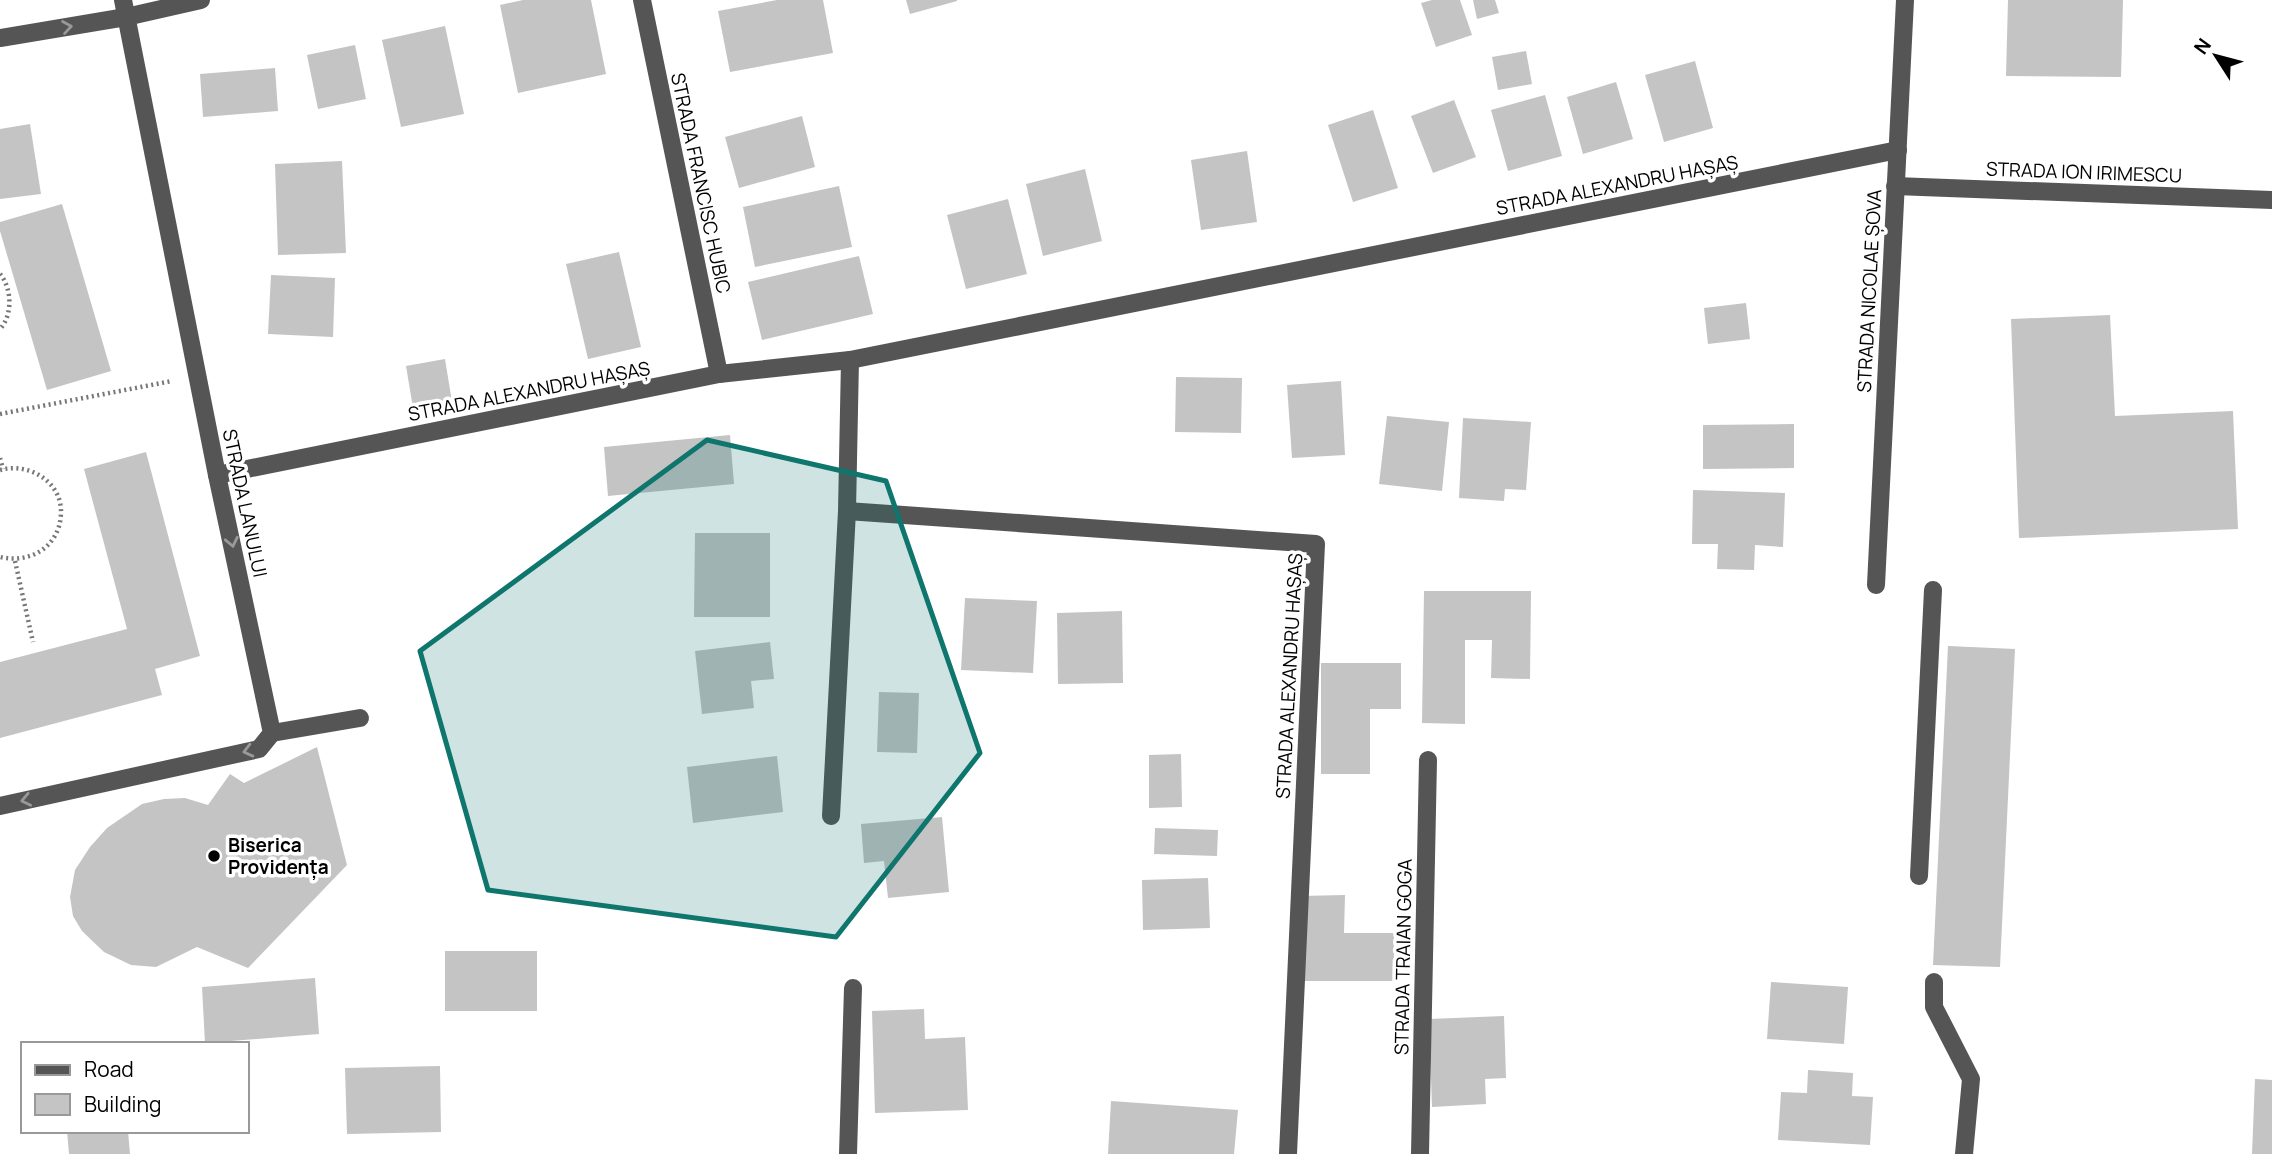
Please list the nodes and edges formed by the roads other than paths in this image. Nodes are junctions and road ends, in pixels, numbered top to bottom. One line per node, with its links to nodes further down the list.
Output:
1 (201, 0): 4 (street)
2 (642, 0): 10 (street, STRADA FRANCISC HUBIC)
3 (1905, 0): 6 (street, STRADA NICOLAE ȘOVA)
4 (125, 8): 5 (street, one-way to 4); 11 (street, STRADA LANULUI)
5 (0, 38)
6 (1898, 150): 7 (street, STRADA NICOLAE ȘOVA); 9 (street, STRADA ALEXANDRU HAȘAȘ)
7 (1895, 186): 8 (street, STRADA ION IRIMESCU); 13 (street, STRADA NICOLAE ȘOVA)
8 (2272, 200)
9 (850, 360): 10 (street, STRADA ALEXANDRU HAȘAȘ); 12 (street)
10 (719, 374): 11 (street, STRADA ALEXANDRU HAȘAȘ)
11 (217, 475): 16 (street, STRADA LANULUI, one-way to 16)
12 (846, 511): 19 (street); 24 (street, STRADA ALEXANDRU HAȘAȘ)
13 (1875, 585)
14 (1933, 590): 20 (street)
15 (360, 718): 16 (street)
16 (272, 733): 18 (street, one-way to 18)
17 (1428, 760): 25 (street, STRADA TRAIAN GOGA)
18 (0, 806)
19 (831, 816)
20 (1919, 876)
21 (1934, 982): 26 (street)
22 (853, 988): 23 (street)
23 (848, 1154)
24 (1289, 1154)
25 (1420, 1154)
26 (1964, 1154)

